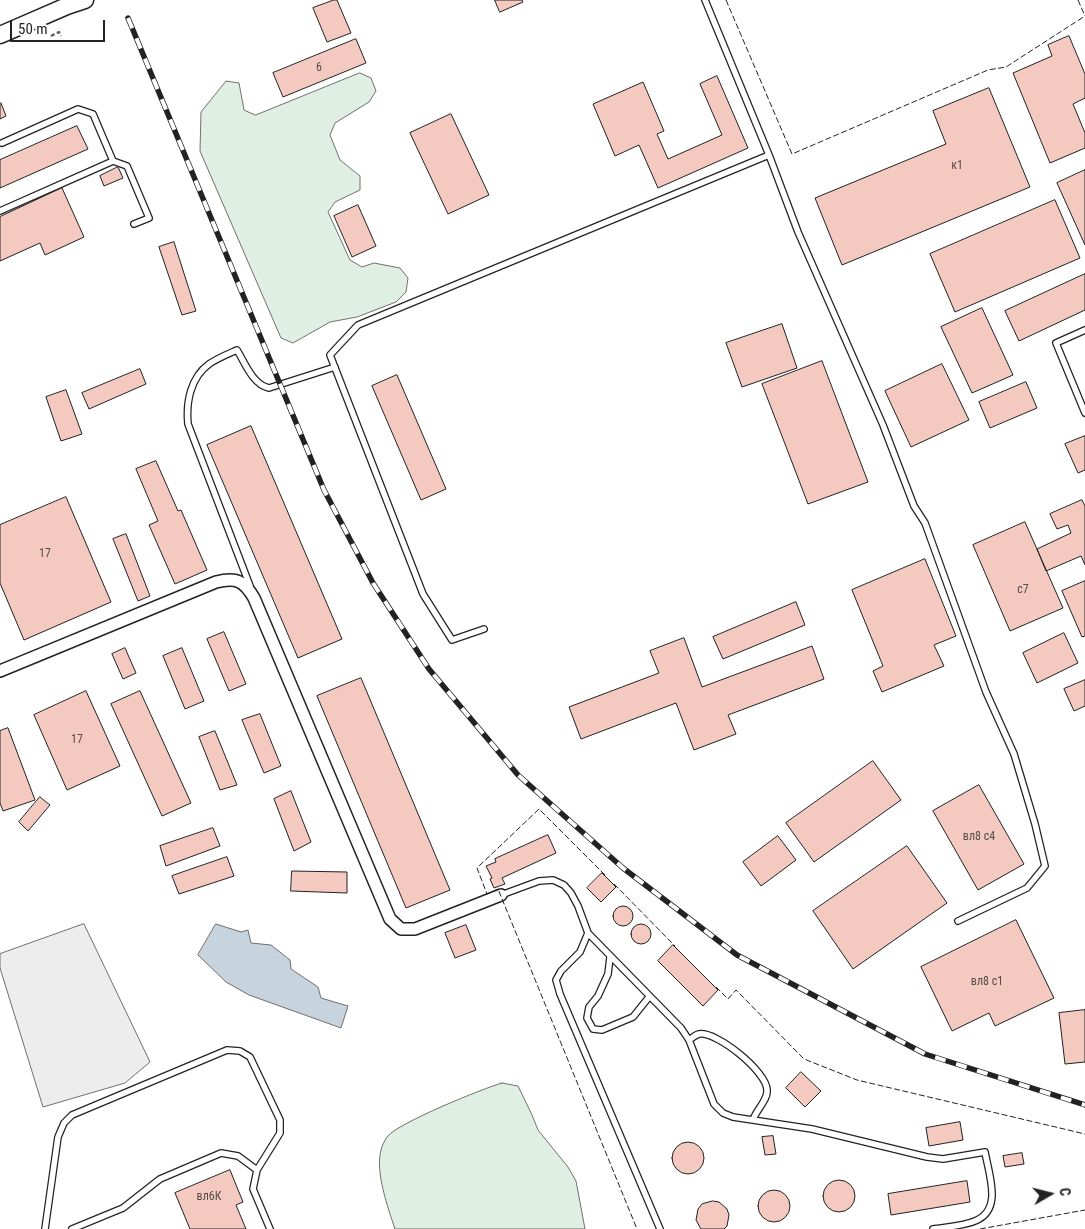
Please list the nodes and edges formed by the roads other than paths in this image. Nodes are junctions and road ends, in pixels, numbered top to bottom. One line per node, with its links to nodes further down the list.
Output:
1 (85, 0): 3 (main road)
2 (705, 0): 6 (lane)
3 (71, 3): 4 (main road)
4 (0, 35)
5 (0, 142): 7 (lane)
6 (769, 155): 11 (lane); 17 (lane)
7 (113, 161): 8 (lane); 9 (lane)
8 (0, 211)
9 (134, 224)
10 (1085, 330): 12 (lane)
11 (335, 367): 13 (lane); 14 (lane)
12 (1085, 413)
13 (254, 598): 15 (street); 16 (street)
14 (484, 629)
15 (0, 671)
16 (501, 895): 18 (lane)
17 (958, 920)
18 (588, 933): 19 (lane); 27 (lane)
19 (610, 957): 20 (lane); 20 (lane)
20 (649, 996): 21 (lane)
21 (689, 1040): 22 (lane); 22 (lane)
22 (753, 1120): 28 (lane)
23 (258, 1170): 24 (lane); 25 (lane); 26 (lane)
24 (45, 1229)
25 (72, 1229)
26 (270, 1229)
27 (660, 1229)
28 (933, 1229)

